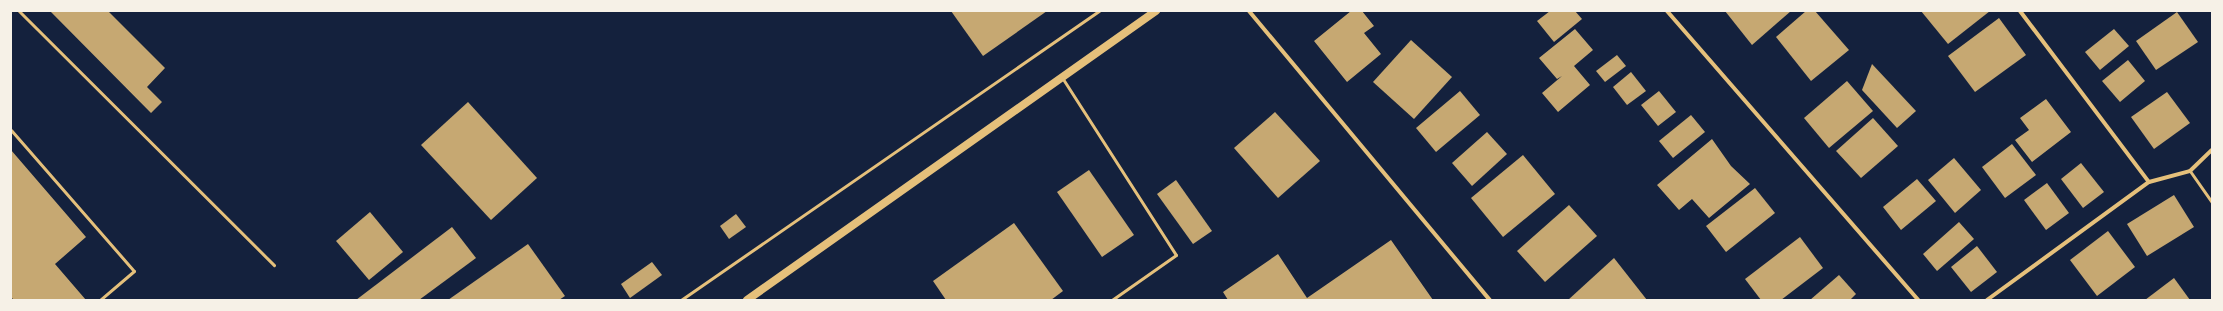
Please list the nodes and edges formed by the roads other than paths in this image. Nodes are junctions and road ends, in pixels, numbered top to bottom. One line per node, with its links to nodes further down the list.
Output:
1 (19, 11): 12 (lane)
2 (1156, 11): 6 (main road)
3 (1249, 11): 16 (street)
4 (1667, 11): 17 (street)
5 (2020, 11): 10 (street)
6 (1062, 77): 14 (main road); 15 (lane)
7 (11, 130): 13 (lane)
8 (2212, 150): 9 (street)
9 (2190, 171): 10 (street); 11 (lane)
10 (2149, 182): 18 (street)
11 (2212, 204)
12 (274, 265)
13 (100, 300)
14 (747, 300)
15 (1112, 300)
16 (1490, 300)
17 (1918, 300)
18 (1987, 300)

